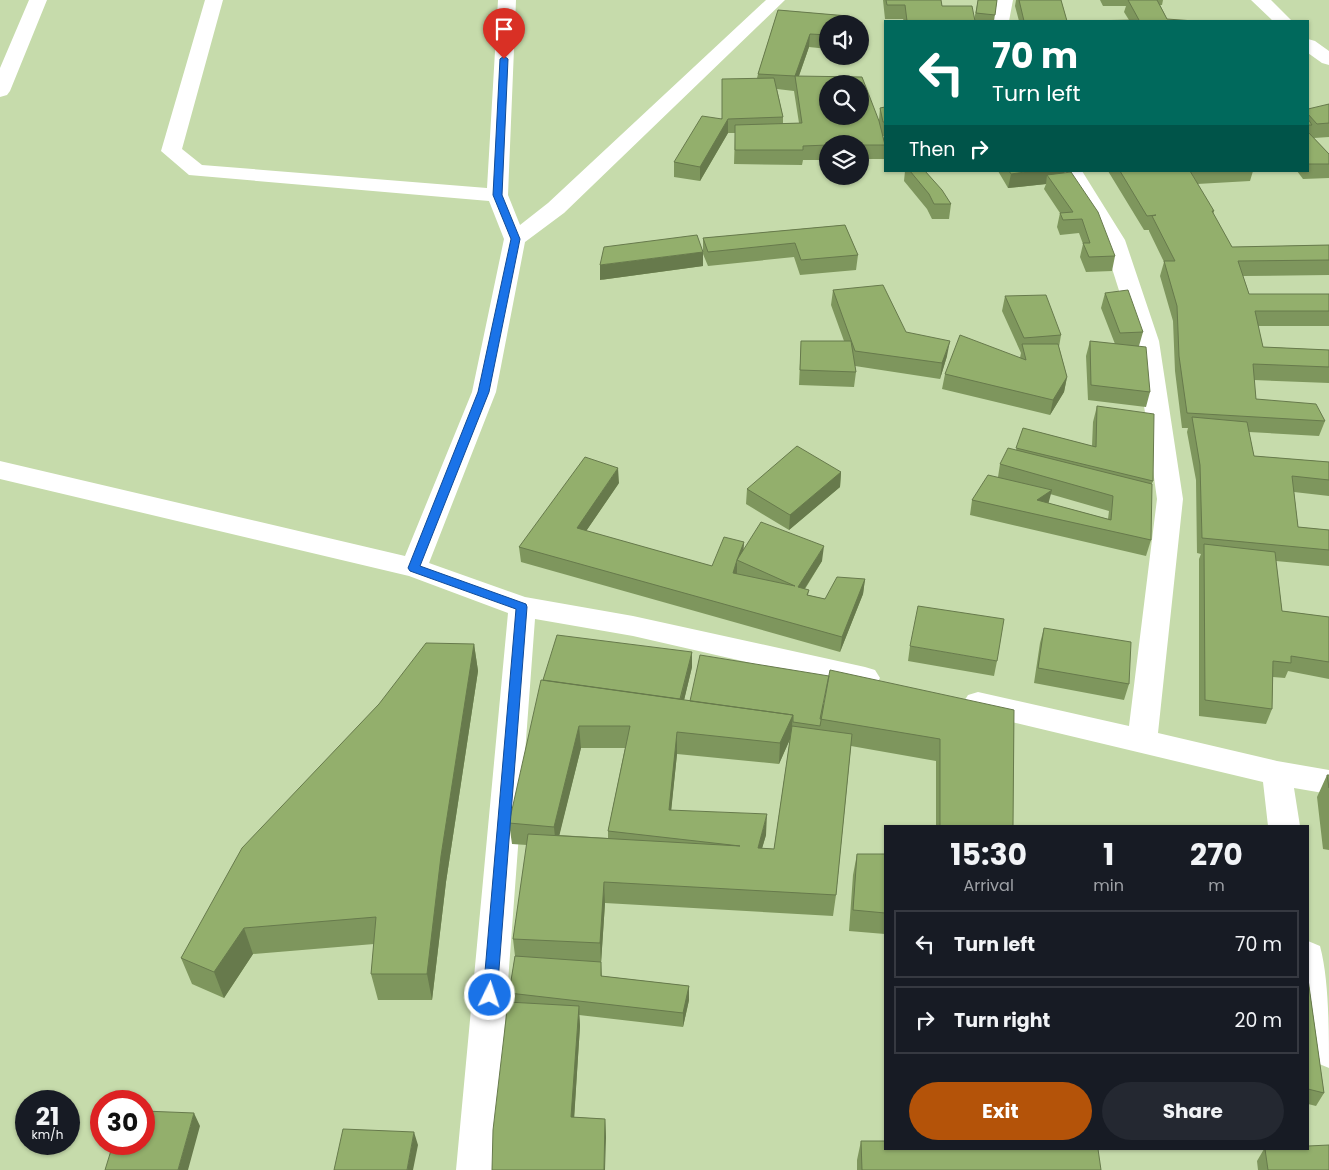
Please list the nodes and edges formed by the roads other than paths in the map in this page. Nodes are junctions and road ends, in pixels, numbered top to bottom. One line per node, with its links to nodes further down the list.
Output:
1 (38, 0): 11 (street)
2 (214, 0): 13 (street)
3 (507, 0): 13 (street)
4 (776, 0): 14 (street)
5 (1004, 0): 7 (street)
6 (1260, 0): 8 (street)
7 (1000, 20)
8 (1282, 20)
9 (1309, 46): 10 (street)
10 (1329, 59)
11 (0, 91)
12 (1073, 172): 20 (street)
13 (497, 195): 14 (street)
14 (515, 239): 16 (street)
15 (0, 470): 16 (street)
16 (414, 568): 17 (street)
17 (522, 607): 18 (street); 26 (street)
18 (892, 684)
19 (950, 697): 20 (street)
20 (1142, 740): 21 (street)
21 (1277, 773): 22 (street); 23 (street)
22 (1329, 782)
23 (1284, 825)
24 (1309, 961): 25 (street)
25 (1329, 1052)
26 (475, 1170)

